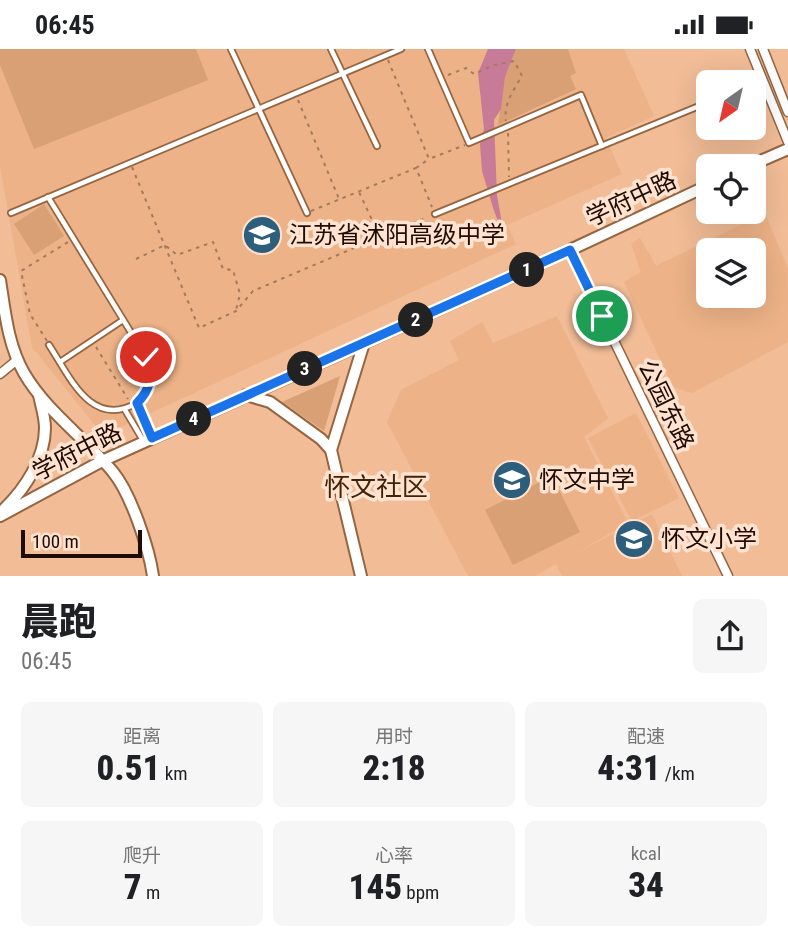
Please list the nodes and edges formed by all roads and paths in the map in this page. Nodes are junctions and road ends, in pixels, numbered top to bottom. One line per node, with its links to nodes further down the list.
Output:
1 (231, 49): 14 (lane)
2 (331, 49): 9 (lane)
3 (401, 49): 7 (lane)
4 (428, 49): 10 (lane)
5 (750, 49): 8 (street)
6 (763, 49): 15 (street)
7 (386, 55): 9 (lane); 22 (path)
8 (755, 70)
9 (342, 73): 11 (lane); 19 (lane)
10 (440, 78): 16 (path); 18 (lane)
11 (295, 93): 14 (lane); 30 (path)
12 (766, 98): 17 (street)
13 (696, 107): 20 (lane)
14 (258, 108): 24 (lane); 32 (lane)
15 (788, 112)
16 (508, 126): 18 (lane); 20 (lane); 26 (path)
17 (788, 142)
18 (469, 143): 22 (path)
19 (377, 146)
20 (601, 146): 26 (lane)
21 (788, 149): 23 (street)
22 (429, 159): 25 (path)
23 (766, 159)
24 (130, 162): 29 (lane); 36 (path)
25 (416, 168): 28 (path); 33 (path)
26 (509, 184): 33 (lane)
27 (696, 191): 37 (street, 学府中路)
28 (359, 192): 30 (path); 34 (path)
29 (47, 197): 31 (lane); 35 (lane)
30 (339, 200): 32 (path)
31 (11, 212)
32 (307, 213)
33 (435, 214): 34 (path)
34 (380, 237): 40 (path)
35 (73, 239): 41 (lane); 44 (path)
36 (164, 245): 38 (path); 40 (path); 40 (path)
37 (570, 250): 43 (street, 学府中路); 58 (street, 公园东路)
38 (136, 259)
39 (0, 280): 45 (street)
40 (236, 311)
41 (123, 320): 42 (lane); 50 (lane)
42 (93, 340): 46 (lane); 50 (path)
43 (363, 343): 49 (street, 学府中路); 53 (street)
44 (49, 345): 46 (lane)
45 (17, 360): 47 (street); 48 (street)
46 (60, 362): 51 (lane)
47 (0, 374)
48 (39, 395): 54 (street); 55 (street)
49 (246, 395): 52 (street, 学府中路); 53 (street)
50 (134, 404): 51 (lane); 52 (lane)
51 (125, 410): 52 (lane)
52 (148, 440): 54 (street, 学府中路)
53 (331, 450): 57 (street)
54 (102, 461): 55 (street, 学府中路); 56 (street)
55 (0, 514)
56 (153, 576)
57 (360, 576)
58 (728, 576)

